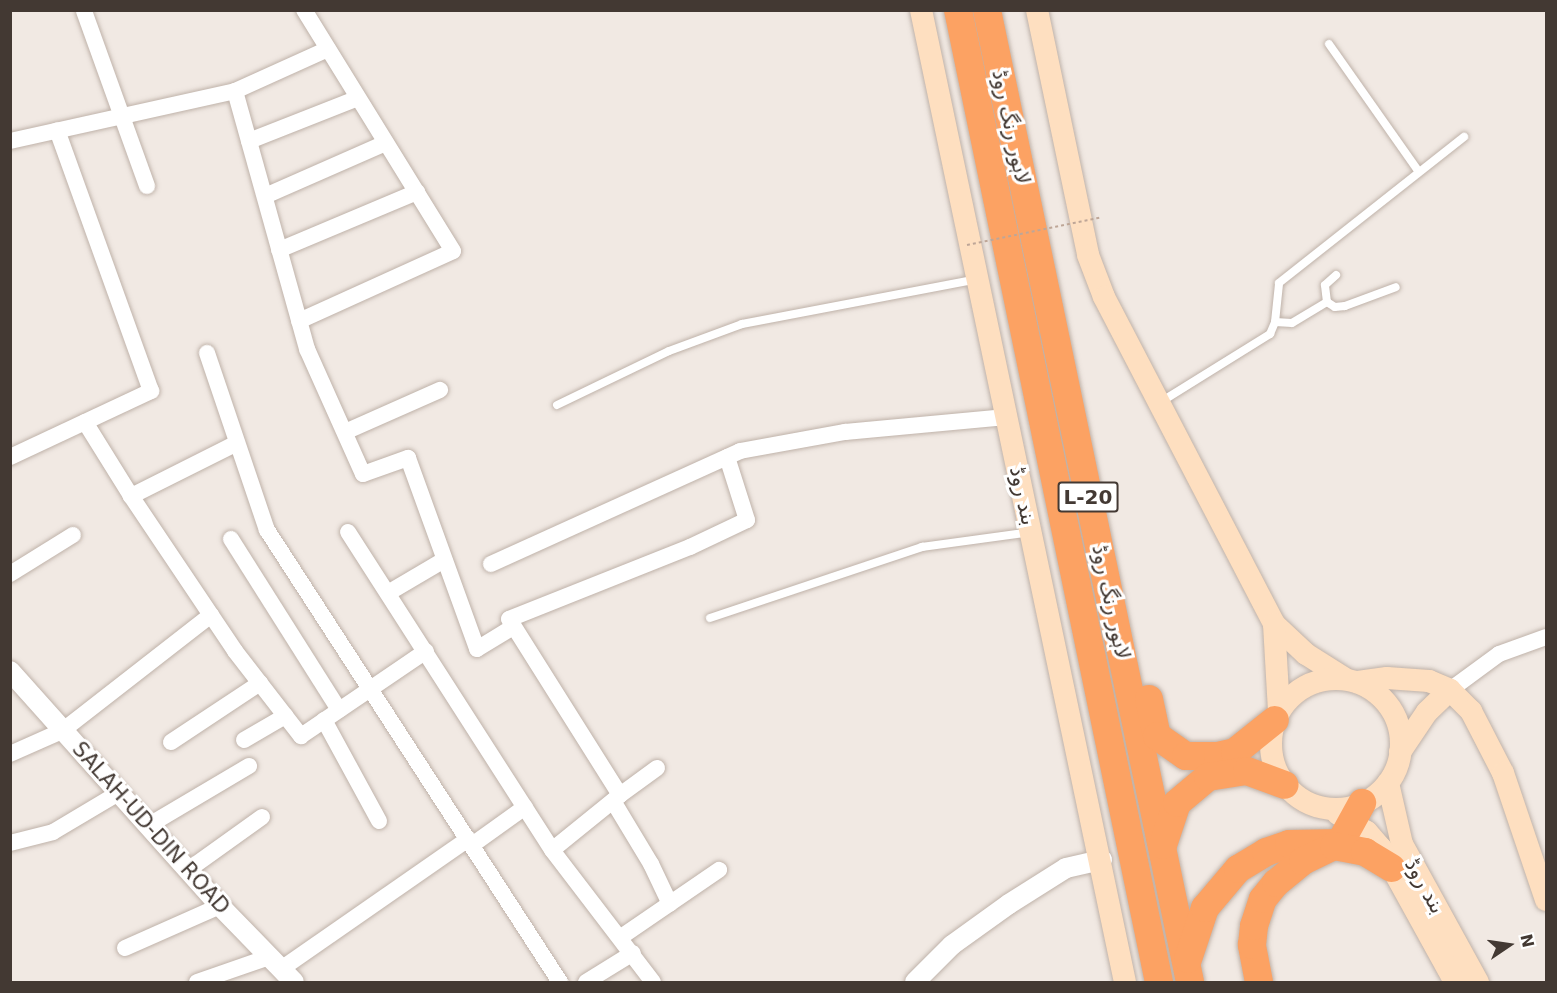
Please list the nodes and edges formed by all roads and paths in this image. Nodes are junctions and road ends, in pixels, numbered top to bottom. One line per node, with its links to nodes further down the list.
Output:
1 (304, 10): 8 (street)
2 (921, 10): 25 (main road, بند روڈ)
3 (958, 10): 98 (highway, لاہور رنگ روڈ / L-20)
4 (987, 10): 30 (highway, لاہور رنگ روڈ / L-20)
5 (1037, 10): 33 (main road)
6 (84, 11): 11 (street)
7 (1329, 44): 17 (lane)
8 (328, 49): 9 (street); 10 (street)
9 (235, 91): 11 (street); 15 (street)
10 (358, 98): 15 (street); 16 (street)
11 (122, 116): 12 (street); 18 (street)
12 (57, 130): 14 (street); 36 (street)
13 (1464, 137): 17 (lane)
14 (10, 141)
15 (249, 141): 20 (street)
16 (386, 143): 19 (street); 20 (street)
17 (1419, 172): 29 (lane)
18 (147, 186)
19 (417, 192): 23 (street); 28 (street)
20 (265, 196): 23 (street)
21 (1099, 218): 22 (path, bridge)
22 (967, 245)
23 (279, 250): 28 (street)
24 (1336, 275): 27 (lane)
25 (978, 279): 34 (lane); 35 (main road, بند روڈ)
26 (1396, 287): 27 (lane)
27 (1327, 302): 29 (lane)
28 (299, 321): 37 (street)
29 (1275, 322): 33 (lane)
30 (1052, 323): 63 (highway); 85 (highway, لاہور رنگ روڈ / L-20)
31 (207, 353): 38 (street)
32 (440, 390): 37 (street)
33 (1159, 403): 52 (main road)
34 (557, 405)
35 (1006, 417): 40 (street); 43 (main road, بند روڈ)
36 (85, 422): 39 (street); 41 (street)
37 (345, 432): 46 (street)
38 (237, 443): 41 (street); 59 (street)
39 (10, 457)
40 (727, 457): 47 (street); 53 (street)
41 (132, 496): 50 (street)
42 (348, 532): 49 (street)
43 (1031, 532): 51 (lane); 86 (main road, بند روڈ)
44 (73, 535): 48 (street)
45 (231, 540): 61 (street)
46 (444, 560): 49 (street); 53 (street)
47 (491, 564)
48 (10, 574)
49 (388, 593): 55 (street)
50 (211, 615): 58 (street); 65 (street)
51 (710, 618)
52 (1274, 624): 57 (main road); 63 (main road)
53 (513, 627): 75 (street)
54 (1546, 637): 60 (street)
55 (426, 651): 59 (street); 76 (street)
56 (10, 671): 65 (street, SALAH-UD-DIN ROAD)
57 (1351, 680): 60 (main road); 63 (main road); 68 (main road)
58 (260, 683): 62 (street); 67 (street)
59 (370, 690): 61 (street); 81 (street)
60 (1450, 690): 68 (main road); 90 (main road)
61 (339, 710): 64 (street)
62 (285, 716): 64 (street); 66 (street)
63 (1277, 716): 73 (main road)
64 (324, 720): 79 (street)
65 (62, 731): 69 (street); 74 (street, SALAH-UD-DIN ROAD)
66 (244, 740)
67 (171, 742)
68 (1401, 752): 72 (main road)
69 (10, 754)
70 (249, 766): 80 (street)
71 (657, 768): 75 (street)
72 (1388, 783): 77 (main road); 107 (main road, بند روڈ)
73 (1285, 785): 77 (main road); 85 (highway)
74 (120, 792): 80 (street, SALAH-UD-DIN ROAD); 82 (street)
75 (616, 798): 84 (street); 91 (street)
76 (525, 807): 81 (street); 84 (street)
77 (1348, 812): 83 (highway); 87 (main road, بند روڈ)
78 (262, 817): 88 (street)
79 (379, 821)
80 (151, 824): 88 (street, SALAH-UD-DIN ROAD)
81 (470, 842): 96 (street); 100 (street)
82 (10, 843)
83 (1334, 846): 87 (highway); 97 (highway); 105 (highway)
84 (552, 850): 93 (street)
85 (1163, 855): 97 (highway, لاہور رنگ روڈ / L-20)
86 (1102, 860): 103 (street); 104 (main road, بند روڈ)
87 (1392, 868): 106 (main road, بند روڈ)
88 (188, 870): 92 (street, SALAH-UD-DIN ROAD)
89 (719, 870): 91 (street)
90 (1546, 900)
91 (670, 904): 93 (street)
92 (220, 906): 94 (street); 96 (street, SALAH-UD-DIN ROAD)
93 (621, 937): 95 (street)
94 (126, 948)
95 (633, 953): 101 (street); 102 (street)
96 (282, 969): 99 (street)
97 (1188, 973)
98 (1158, 981)
99 (197, 982)
100 (560, 982)
101 (586, 982)
102 (653, 982)
103 (915, 982)
104 (1125, 982)
105 (1259, 982)
106 (1455, 982)
107 (1478, 982)

